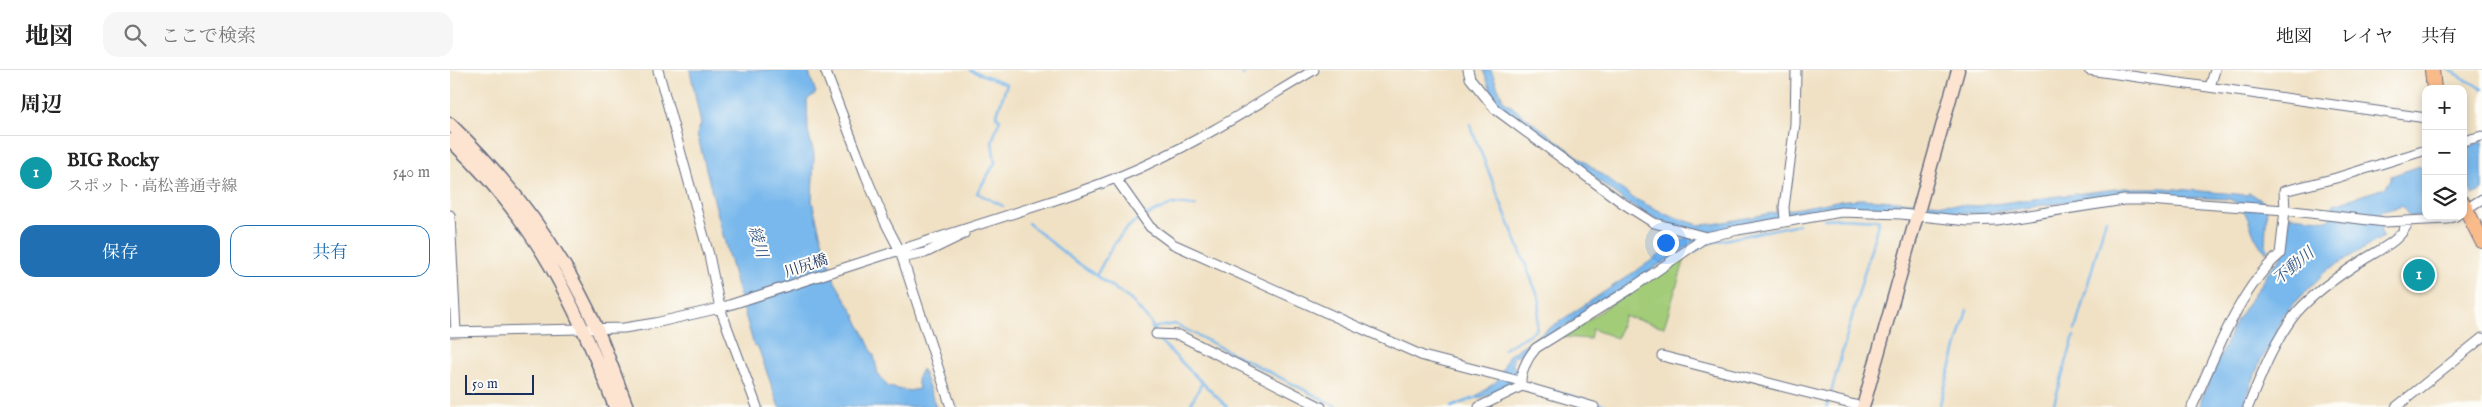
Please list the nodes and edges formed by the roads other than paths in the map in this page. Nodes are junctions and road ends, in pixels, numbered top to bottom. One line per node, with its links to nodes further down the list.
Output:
1 (658, 70): 31 (street)
2 (826, 70): 30 (street)
3 (1314, 70): 18 (street, 川尻橋)
4 (1468, 70): 28 (street)
5 (1796, 70): 26 (street)
6 (1958, 70): 21 (main road)
7 (2089, 70): 11 (street)
8 (2215, 70): 11 (street)
9 (2432, 70): 10 (main road)
10 (2434, 85)
11 (2210, 87): 12 (street)
12 (2422, 117)
13 (450, 124): 32 (main road)
14 (2482, 136): 16 (street)
15 (450, 140): 32 (main road)
16 (2467, 140)
17 (2422, 151): 22 (street)
18 (1118, 178): 30 (street, 川尻橋); 37 (street)
19 (2482, 199): 20 (street)
20 (2467, 207)
21 (1920, 210): 22 (street); 26 (street); 45 (main road)
22 (2285, 210): 27 (street); 46 (street)
23 (450, 214): 33 (street)
24 (2467, 218): 29 (main road)
25 (2422, 219): 27 (street)
26 (1785, 220): 28 (street)
27 (2408, 222): 47 (street)
28 (1704, 237): 37 (street)
29 (2482, 241)
30 (898, 254): 31 (street, 川尻橋); 41 (street)
31 (723, 307): 32 (street, 川尻橋); 40 (street)
32 (591, 329): 33 (street, 川尻橋); 38 (main road); 39 (main road)
33 (453, 332)
34 (1156, 334): 42 (street)
35 (2482, 338): 48 (street)
36 (1662, 356): 45 (street)
37 (1520, 382): 43 (street); 44 (street)
38 (615, 407)
39 (627, 407)
40 (757, 407)
41 (951, 407)
42 (1321, 407)
43 (1479, 407)
44 (1594, 407)
45 (1863, 407)
46 (2192, 407)
47 (2248, 407)
48 (2396, 407)

